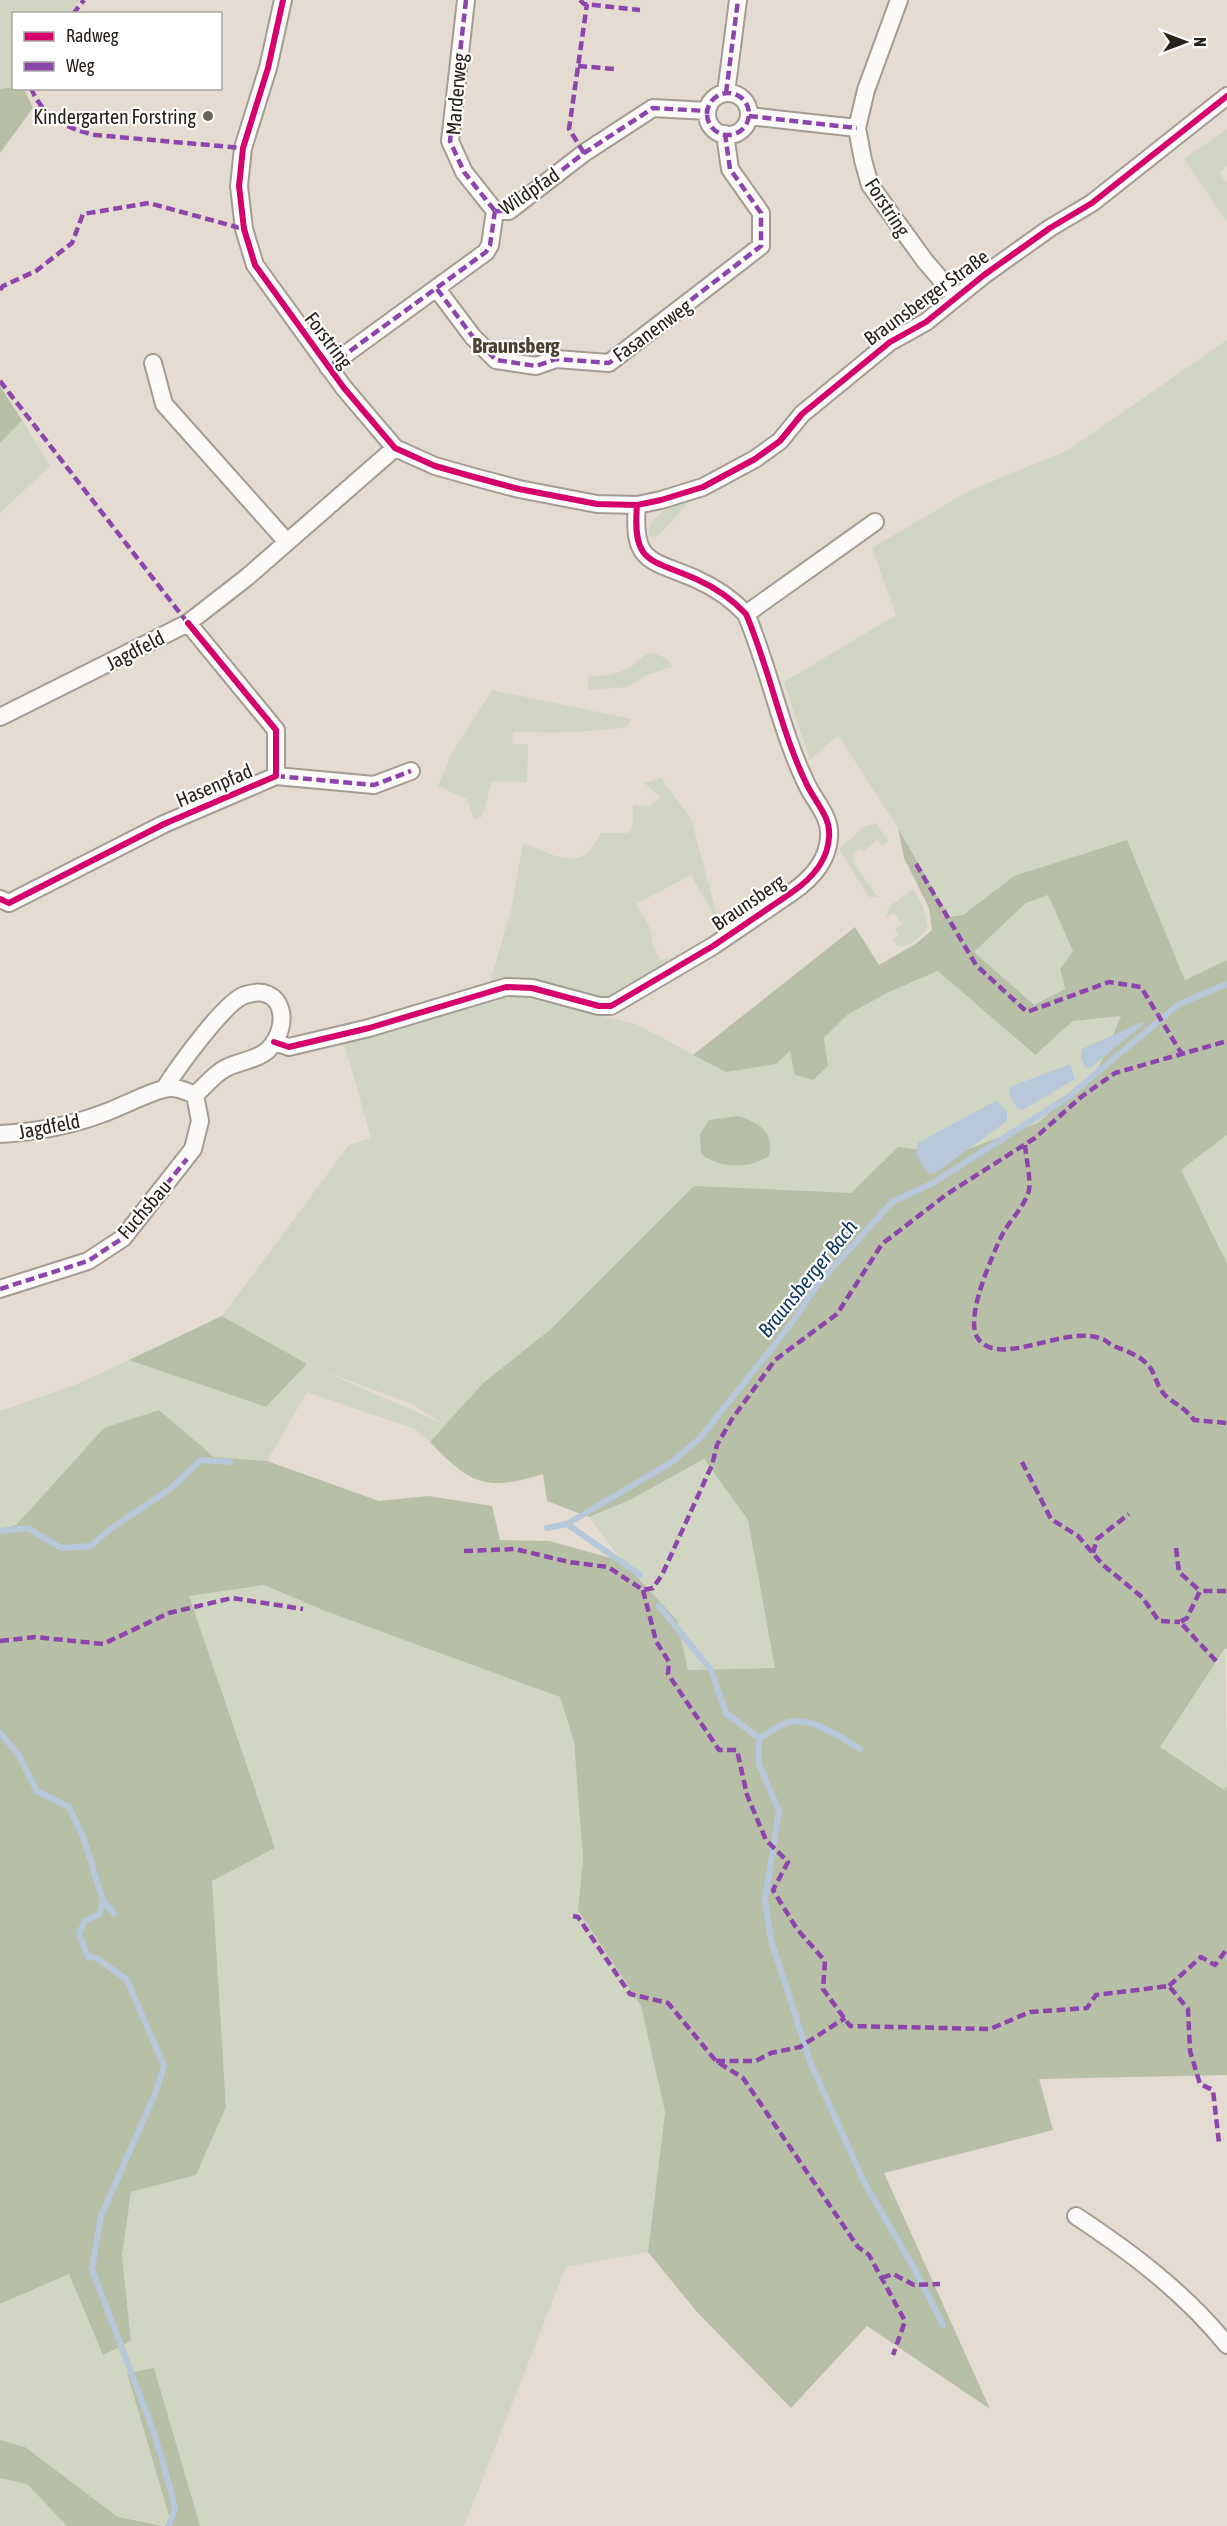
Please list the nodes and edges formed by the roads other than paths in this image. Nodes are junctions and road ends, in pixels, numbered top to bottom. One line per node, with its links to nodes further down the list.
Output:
1 (283, 0): 15 (street, Forstring)
2 (466, 0): 11 (street, Marderweg)
3 (738, 0): 5 (street)
4 (899, 0): 9 (street, Forstring)
5 (726, 93): 7 (street); 8 (street)
6 (1227, 96): 13 (street, Braunsberger Straße)
7 (707, 111): 10 (street); 11 (street, Wildpfad)
8 (749, 116): 9 (street); 10 (street)
9 (857, 128): 13 (street, Forstring)
10 (725, 134): 12 (street, Fasanenweg)
11 (495, 211): 12 (street, Wildpfad)
12 (437, 289): 15 (street, Wildpfad)
13 (956, 297): 17 (street, Braunsberger Straße)
14 (153, 363): 19 (street)
15 (328, 368): 16 (street, Forstring)
16 (395, 448): 17 (street, Forstring); 19 (street, Jagdfeld)
17 (637, 505): 20 (street)
18 (875, 522): 20 (street)
19 (287, 542): 21 (street, Jagdfeld)
20 (746, 614): 26 (street, Braunsberg)
21 (188, 623): 22 (street, Jagdfeld); 24 (street, Hasenpfad)
22 (0, 717)
23 (411, 771): 24 (street, Hasenpfad)
24 (276, 776): 25 (street, Hasenpfad)
25 (0, 899)
26 (274, 1042): 27 (street, Jagdfeld); 28 (street)
27 (164, 1089): 28 (street); 29 (street, Jagdfeld)
28 (195, 1095): 30 (street, Fuchsbau)
29 (0, 1134)
30 (0, 1289)
31 (1076, 2216): 32 (street)
32 (1227, 2345)

